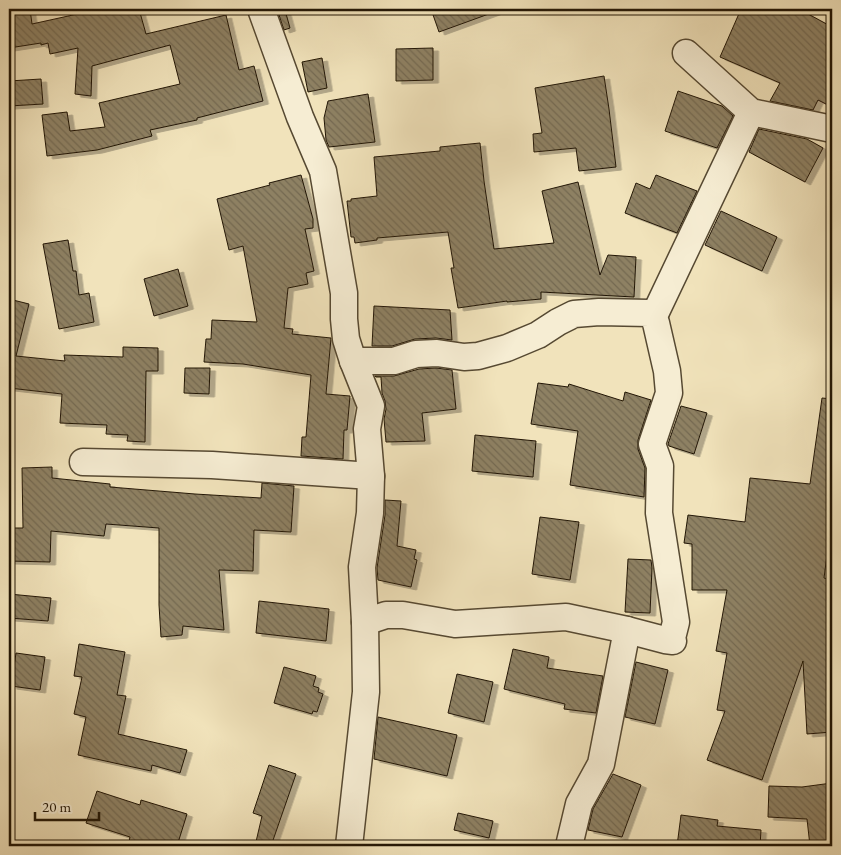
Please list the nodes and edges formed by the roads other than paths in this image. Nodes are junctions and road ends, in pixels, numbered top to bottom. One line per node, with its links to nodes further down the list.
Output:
1 (261, 9): 6 (street)
2 (686, 53): 3 (street)
3 (751, 112): 4 (street); 5 (street)
4 (832, 129)
5 (655, 314): 6 (street); 10 (street)
6 (353, 360): 8 (street)
7 (83, 462): 8 (street)
8 (371, 476): 9 (street)
9 (365, 622): 10 (street); 11 (street)
10 (627, 630): 12 (street)
11 (349, 846)
12 (569, 846)

